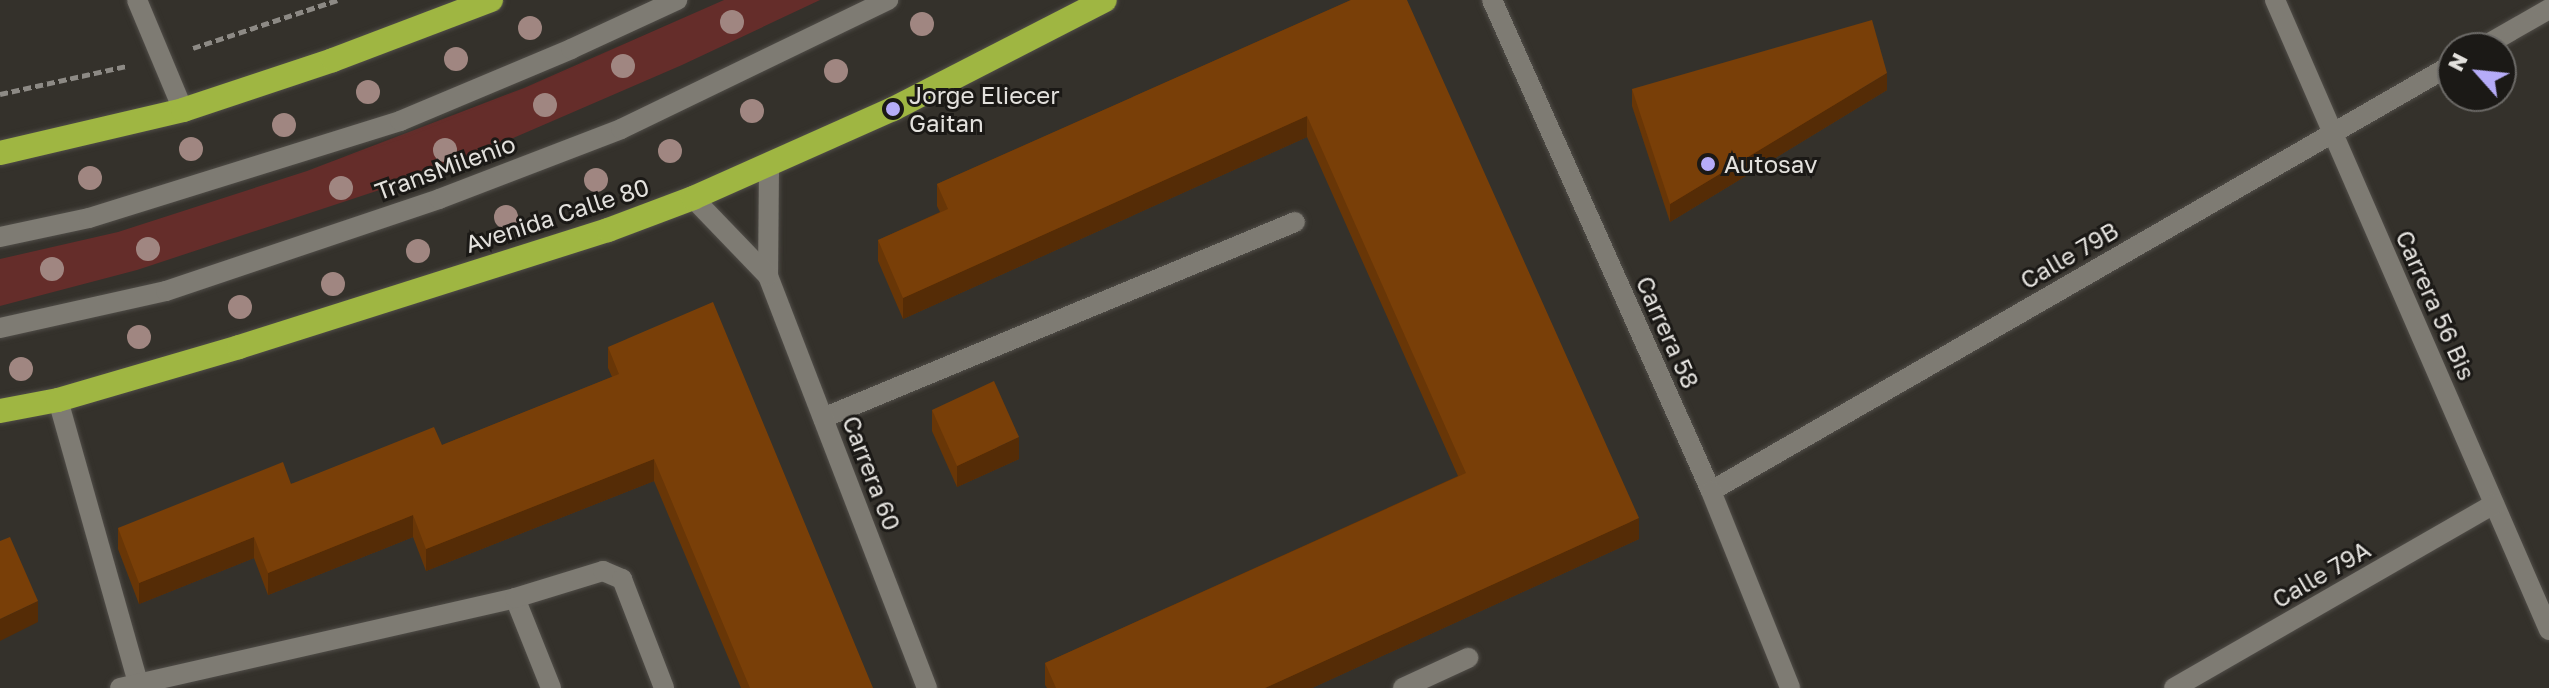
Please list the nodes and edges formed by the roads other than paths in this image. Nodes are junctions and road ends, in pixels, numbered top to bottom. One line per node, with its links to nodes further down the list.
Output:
1 (137, 0): 11 (street)
2 (491, 0): 11 (highway)
3 (677, 0): 17 (street)
4 (888, 0): 19 (street, TransMilenio)
5 (1105, 0): 14 (highway, Avenida Calle 80)
6 (1492, 0): 23 (street, Carrera 58)
7 (2275, 0): 12 (street, Carrera 56 Bis)
8 (2549, 9): 9 (street)
9 (2509, 32)
10 (2437, 73): 12 (street, Calle 79B)
11 (183, 110): 13 (highway)
12 (2333, 133): 23 (street, Calle 79B); 24 (street, Carrera 56 Bis)
13 (0, 153)
14 (769, 166): 15 (highway, Avenida Calle 80); 18 (street, Carrera 60)
15 (693, 198): 18 (street, Carrera 60); 20 (highway, Avenida Calle 80)
16 (1295, 222): 22 (street)
17 (0, 237)
18 (768, 276): 22 (street, Carrera 60)
19 (0, 328)
20 (58, 400): 21 (highway, Avenida Calle 80); 28 (street)
21 (0, 411)
22 (823, 418): 31 (street, Carrera 60)
23 (1711, 491): 33 (street, Carrera 58)
24 (2494, 504): 26 (street, Carrera 56 Bis); 34 (street, Calle 79A)
25 (515, 598): 28 (street); 29 (street); 30 (street)
26 (2549, 630)
27 (1468, 658): 32 (street)
28 (129, 686)
29 (551, 688)
30 (664, 688)
31 (927, 688)
32 (1403, 688)
33 (1790, 688)
34 (2174, 688)

